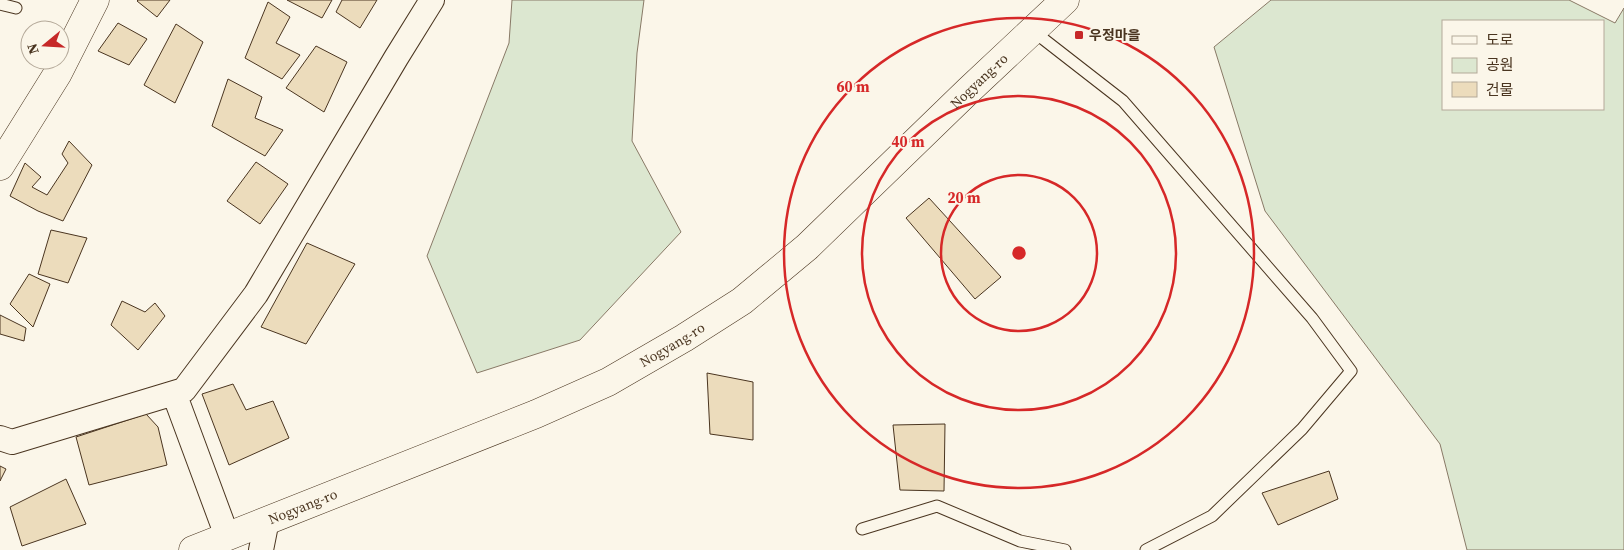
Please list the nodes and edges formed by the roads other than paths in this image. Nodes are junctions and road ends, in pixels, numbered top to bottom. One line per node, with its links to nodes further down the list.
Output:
1 (95, 0): 7 (street)
2 (432, 0): 8 (street)
3 (1065, 0): 6 (street, Nogyang-ro)
4 (0, 4): 5 (lane)
5 (16, 8)
6 (1033, 31): 10 (street, Nogyang-ro); 16 (lane)
7 (0, 166)
8 (174, 393): 9 (street); 12 (street)
9 (0, 438)
10 (267, 520): 12 (street, Nogyang-ro); 14 (street)
11 (862, 529): 15 (lane)
12 (227, 536): 13 (street, Nogyang-ro)
13 (193, 550)
14 (261, 550)
15 (1065, 550)
16 (1146, 550)

